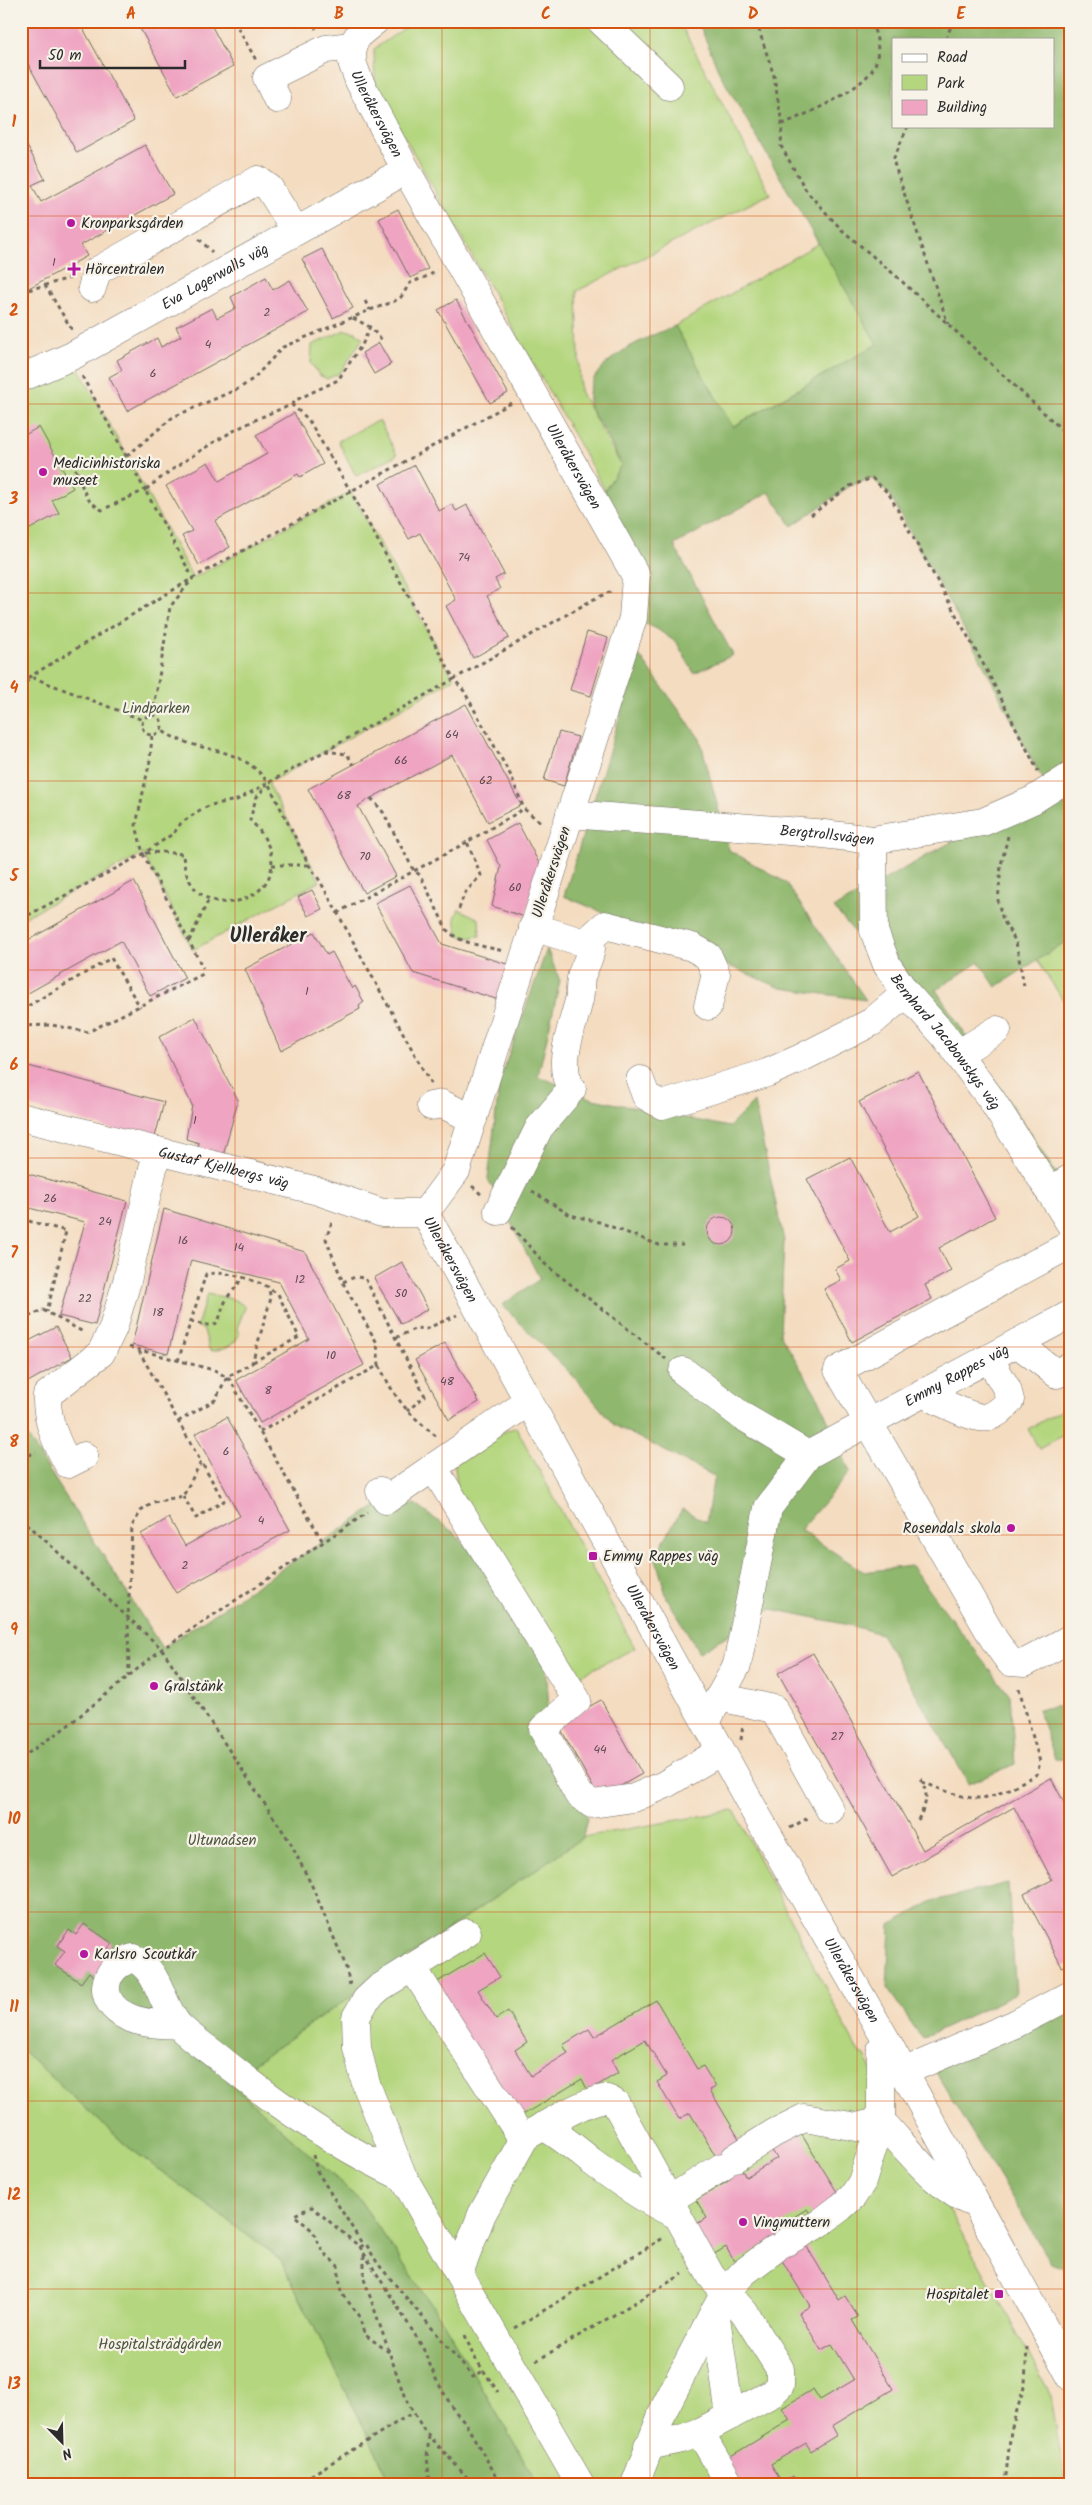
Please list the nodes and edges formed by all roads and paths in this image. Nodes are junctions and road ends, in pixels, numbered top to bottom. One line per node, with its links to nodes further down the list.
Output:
1 (234, 21): 10 (path)
2 (375, 21): 8 (street)
3 (601, 21): 9 (street)
4 (756, 21): 11 (path)
5 (870, 21): 11 (path)
6 (953, 21): 7 (path)
7 (946, 38)
8 (352, 46): 10 (street); 13 (street, Ulleråkersvägen)
9 (669, 86)
10 (272, 89)
11 (782, 124): 22 (path)
12 (907, 128): 22 (path)
13 (406, 170): 14 (street, Eva Lagerwalls väg); 50 (street, Ulleråkersvägen)
14 (296, 231): 16 (street); 25 (street, Eva Lagerwalls väg)
15 (439, 267): 20 (path)
16 (95, 280): 17 (path)
17 (45, 285): 18 (path); 25 (path)
18 (21, 292)
19 (365, 301): 20 (path)
20 (370, 310): 21 (path)
21 (353, 318): 23 (path); 30 (path)
22 (948, 324): 29 (path)
23 (370, 326): 24 (path); 28 (path)
24 (384, 341)
25 (83, 362): 26 (street, Eva Lagerwalls väg); 30 (path)
26 (21, 378)
27 (518, 399): 33 (path)
28 (292, 405): 32 (path); 33 (path)
29 (1071, 438)
30 (127, 456): 32 (path)
31 (56, 458): 32 (path)
32 (145, 490): 35 (path)
33 (351, 492): 35 (path); 37 (path)
34 (811, 515): 48 (path)
35 (193, 578): 38 (path); 39 (path)
36 (614, 590): 37 (path)
37 (454, 679): 43 (path); 49 (path)
38 (21, 683): 40 (path)
39 (153, 715): 40 (path); 41 (path)
40 (143, 720): 42 (path)
41 (161, 730): 42 (path); 46 (path)
42 (152, 736): 55 (path)
43 (324, 751): 44 (path); 46 (path)
44 (354, 765)
45 (1071, 776): 48 (street, Bergtrollsvägen)
46 (268, 783): 55 (path); 56 (path); 57 (path)
47 (371, 798): 58 (path)
48 (1033, 800): 53 (street, Bergtrollsvägen)
49 (524, 809): 51 (path); 54 (path)
50 (570, 814): 53 (street, Bergtrollsvägen); 63 (street, Ulleråkersvägen)
51 (546, 825)
52 (1011, 830): 69 (path)
53 (873, 840): 70 (street, Bernhard Jacobowskys väg)
54 (467, 842): 58 (path); 60 (path)
55 (143, 854): 59 (path); 62 (path); 64 (path)
56 (272, 865): 57 (path); 59 (path)
57 (309, 865): 61 (path)
58 (414, 871): 61 (path); 66 (path)
59 (209, 899): 64 (path)
60 (459, 909)
61 (337, 913): 78 (path)
62 (21, 919)
63 (533, 926): 65 (street); 80 (street, Ulleråkersvägen)
64 (188, 942): 67 (path)
65 (585, 943): 71 (street); 83 (street)
66 (510, 952)
67 (203, 968)
68 (206, 973): 72 (path)
69 (1024, 986)
70 (906, 993): 76 (street, Bernhard Jacobowskys väg); 77 (street)
71 (708, 1006)
72 (140, 1007): 73 (path); 74 (path)
73 (21, 1010)
74 (21, 1026)
75 (997, 1030): 76 (street)
76 (958, 1054): 84 (street, Bernhard Jacobowskys väg)
77 (640, 1080)
78 (436, 1105): 80 (street)
79 (21, 1117): 81 (street, Gustaf Kjellbergs väg)
80 (473, 1119): 82 (street, Ulleråkersvägen)
81 (158, 1151): 85 (street, Gustaf Kjellbergs väg); 101 (street)
82 (456, 1170): 86 (path); 87 (street, Ulleråkersvägen)
83 (511, 1182): 86 (street); 91 (path)
84 (1060, 1185): 89 (street, Bernhard Jacobowskys väg)
85 (341, 1200): 87 (street, Gustaf Kjellbergs väg); 93 (path)
86 (498, 1210): 109 (path)
87 (424, 1213): 112 (street, Ulleråkersvägen)
88 (21, 1219): 95 (path)
89 (1071, 1225)
90 (1071, 1244): 115 (street)
91 (683, 1245)
92 (241, 1277): 94 (path); 98 (path); 98 (path)
93 (343, 1282): 100 (path); 107 (path)
94 (268, 1288): 106 (path); 106 (path)
95 (47, 1312): 97 (path); 101 (path)
96 (464, 1312): 100 (path)
97 (21, 1320)
98 (190, 1321): 105 (path)
99 (1068, 1324): 102 (street, Emmy Rappes väg)
100 (396, 1338): 113 (path)
101 (107, 1341): 103 (path); 118 (street)
102 (1017, 1343): 104 (street, Emmy Rappes väg); 108 (street)
103 (139, 1350): 105 (path); 114 (path)
104 (990, 1358): 111 (street, Emmy Rappes väg); 111 (street)
105 (178, 1361): 110 (path)
106 (252, 1363): 110 (path)
107 (379, 1365): 113 (path); 116 (path)
108 (1071, 1365)
109 (683, 1371): 117 (street)
110 (227, 1377): 114 (path); 116 (path)
111 (922, 1393): 115 (street, Emmy Rappes väg)
112 (528, 1402): 119 (street); 131 (street, Ulleråkersvägen)
113 (407, 1411): 119 (path)
114 (179, 1421): 120 (path)
115 (867, 1422): 117 (street, Emmy Rappes väg); 128 (street)
116 (260, 1432): 124 (path)
117 (808, 1454): 130 (street, Emmy Rappes väg)
118 (84, 1456)
119 (443, 1460): 122 (street); 132 (street)
120 (202, 1462): 121 (path); 121 (path)
121 (183, 1496): 125 (path)
122 (383, 1496): 124 (path)
123 (21, 1518): 125 (path)
124 (323, 1542): 127 (path)
125 (128, 1617): 127 (path); 129 (path)
126 (1071, 1638): 128 (street)
127 (162, 1649): 129 (path); 141 (path)
128 (1010, 1662): 135 (path)
129 (129, 1678): 133 (path)
130 (720, 1697): 131 (street, Emmy Rappes väg); 136 (street)
131 (706, 1722): 132 (street, Ulleråkersvägen)
132 (721, 1751): 143 (street, Ulleråkersvägen)
133 (21, 1758)
134 (919, 1776): 135 (path)
135 (922, 1782): 137 (path)
136 (830, 1810)
137 (918, 1820)
138 (467, 1933): 139 (street)
139 (412, 1967): 141 (street); 146 (street)
140 (1071, 1994): 144 (street)
141 (356, 2018): 148 (street)
142 (178, 2025): 147 (street)
143 (889, 2045): 144 (street, Ulleråkersvägen); 145 (street)
144 (903, 2072): 149 (street, Ulleråkersvägen)
145 (881, 2121): 149 (street); 150 (street); 156 (street)
146 (534, 2132): 150 (street); 150 (street); 154 (street)
147 (320, 2133): 148 (street); 151 (path)
148 (403, 2177): 154 (street)
149 (974, 2203): 157 (street, Ulleråkersvägen)
150 (673, 2208): 156 (street)
151 (361, 2246): 153 (path); 159 (path); 160 (path)
152 (647, 2248): 158 (path)
153 (364, 2254): 159 (path); 171 (path)
154 (458, 2274): 158 (street)
155 (668, 2283): 161 (path)
156 (719, 2301): 164 (street); 164 (street); 167 (street)
157 (1044, 2328): 162 (street, Ulleråkersvägen); 175 (path)
158 (497, 2340): 161 (street)
159 (389, 2352): 163 (path)
160 (483, 2371)
161 (516, 2373): 172 (street)
162 (1071, 2376)
163 (412, 2414): 166 (path); 168 (path)
164 (730, 2416): 165 (street)
165 (700, 2432): 167 (street); 174 (street)
166 (430, 2436): 169 (path); 170 (path)
167 (648, 2446): 173 (street)
168 (297, 2484)
169 (430, 2484)
170 (473, 2484)
171 (501, 2484)
172 (580, 2484)
173 (634, 2484)
174 (730, 2484)
175 (1005, 2484)

